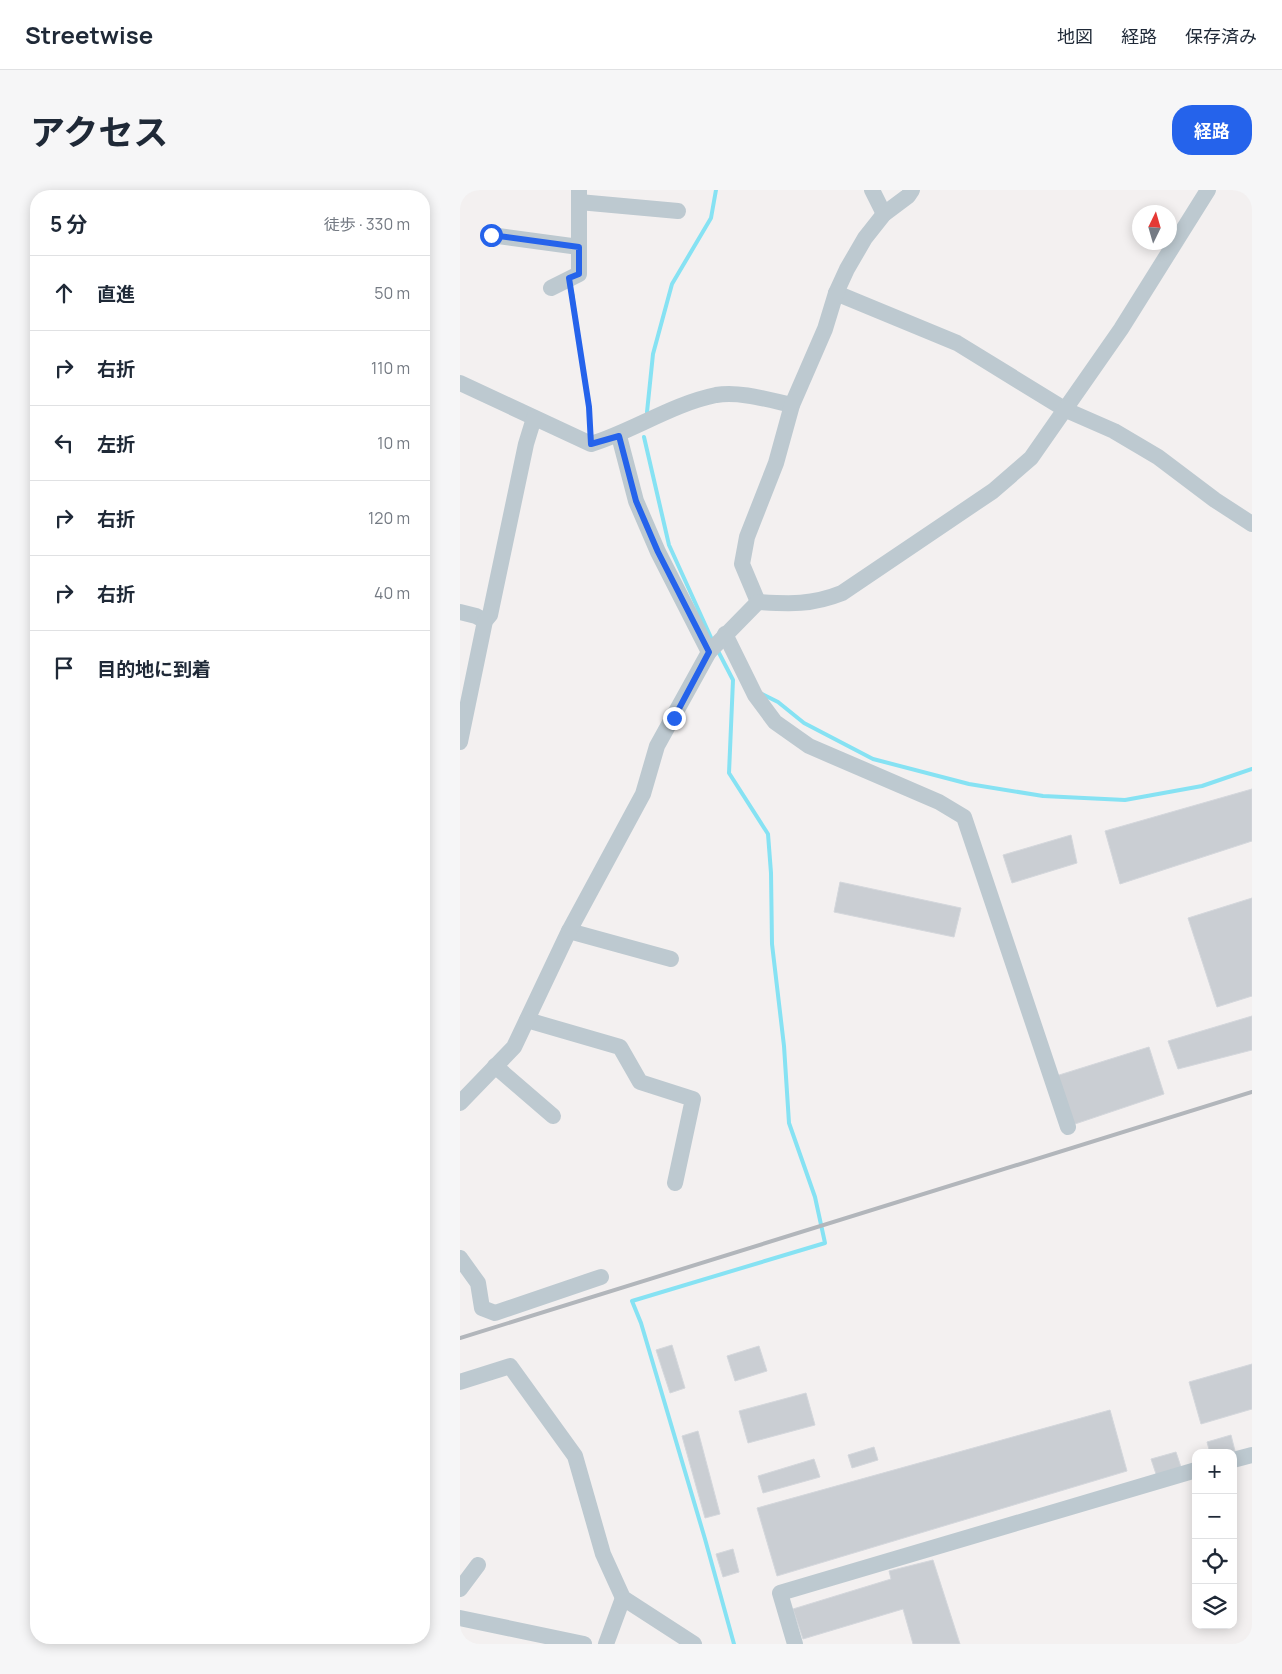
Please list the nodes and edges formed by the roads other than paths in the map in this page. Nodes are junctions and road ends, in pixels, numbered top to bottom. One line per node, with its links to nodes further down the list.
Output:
1 (872, 190): 6 (street)
2 (912, 190): 6 (street)
3 (1208, 190): 13 (street)
4 (579, 196): 5 (street); 8 (street)
5 (672, 206)
6 (884, 214): 10 (street)
7 (491, 235): 8 (street)
8 (577, 265): 9 (street)
9 (551, 288)
10 (836, 293): 12 (street); 13 (street)
11 (460, 382): 14 (street)
12 (792, 405): 15 (street); 17 (street)
13 (1066, 410): 16 (street); 17 (street)
14 (534, 418): 15 (street); 19 (street)
15 (619, 436): 21 (street)
16 (1252, 524)
17 (758, 602): 20 (street)
18 (460, 612): 19 (street)
19 (485, 621): 22 (street)
20 (725, 634): 21 (street); 30 (street)
21 (709, 652): 24 (street)
22 (467, 674): 23 (street)
23 (460, 742)
24 (569, 931): 25 (street); 26 (street)
25 (671, 959)
26 (527, 1020): 27 (street); 31 (street)
27 (496, 1066): 28 (street); 29 (street)
28 (460, 1103)
29 (553, 1116)
30 (1068, 1127)
31 (676, 1183)
32 (460, 1258): 33 (street)
33 (601, 1278)
34 (460, 1382): 40 (street)
35 (1252, 1454): 36 (street)
36 (1237, 1459)
37 (1192, 1471): 45 (street)
38 (478, 1565): 39 (street)
39 (460, 1589)
40 (623, 1598): 43 (street); 44 (street)
41 (460, 1618): 42 (street)
42 (584, 1644)
43 (606, 1644)
44 (694, 1644)
45 (795, 1644)

